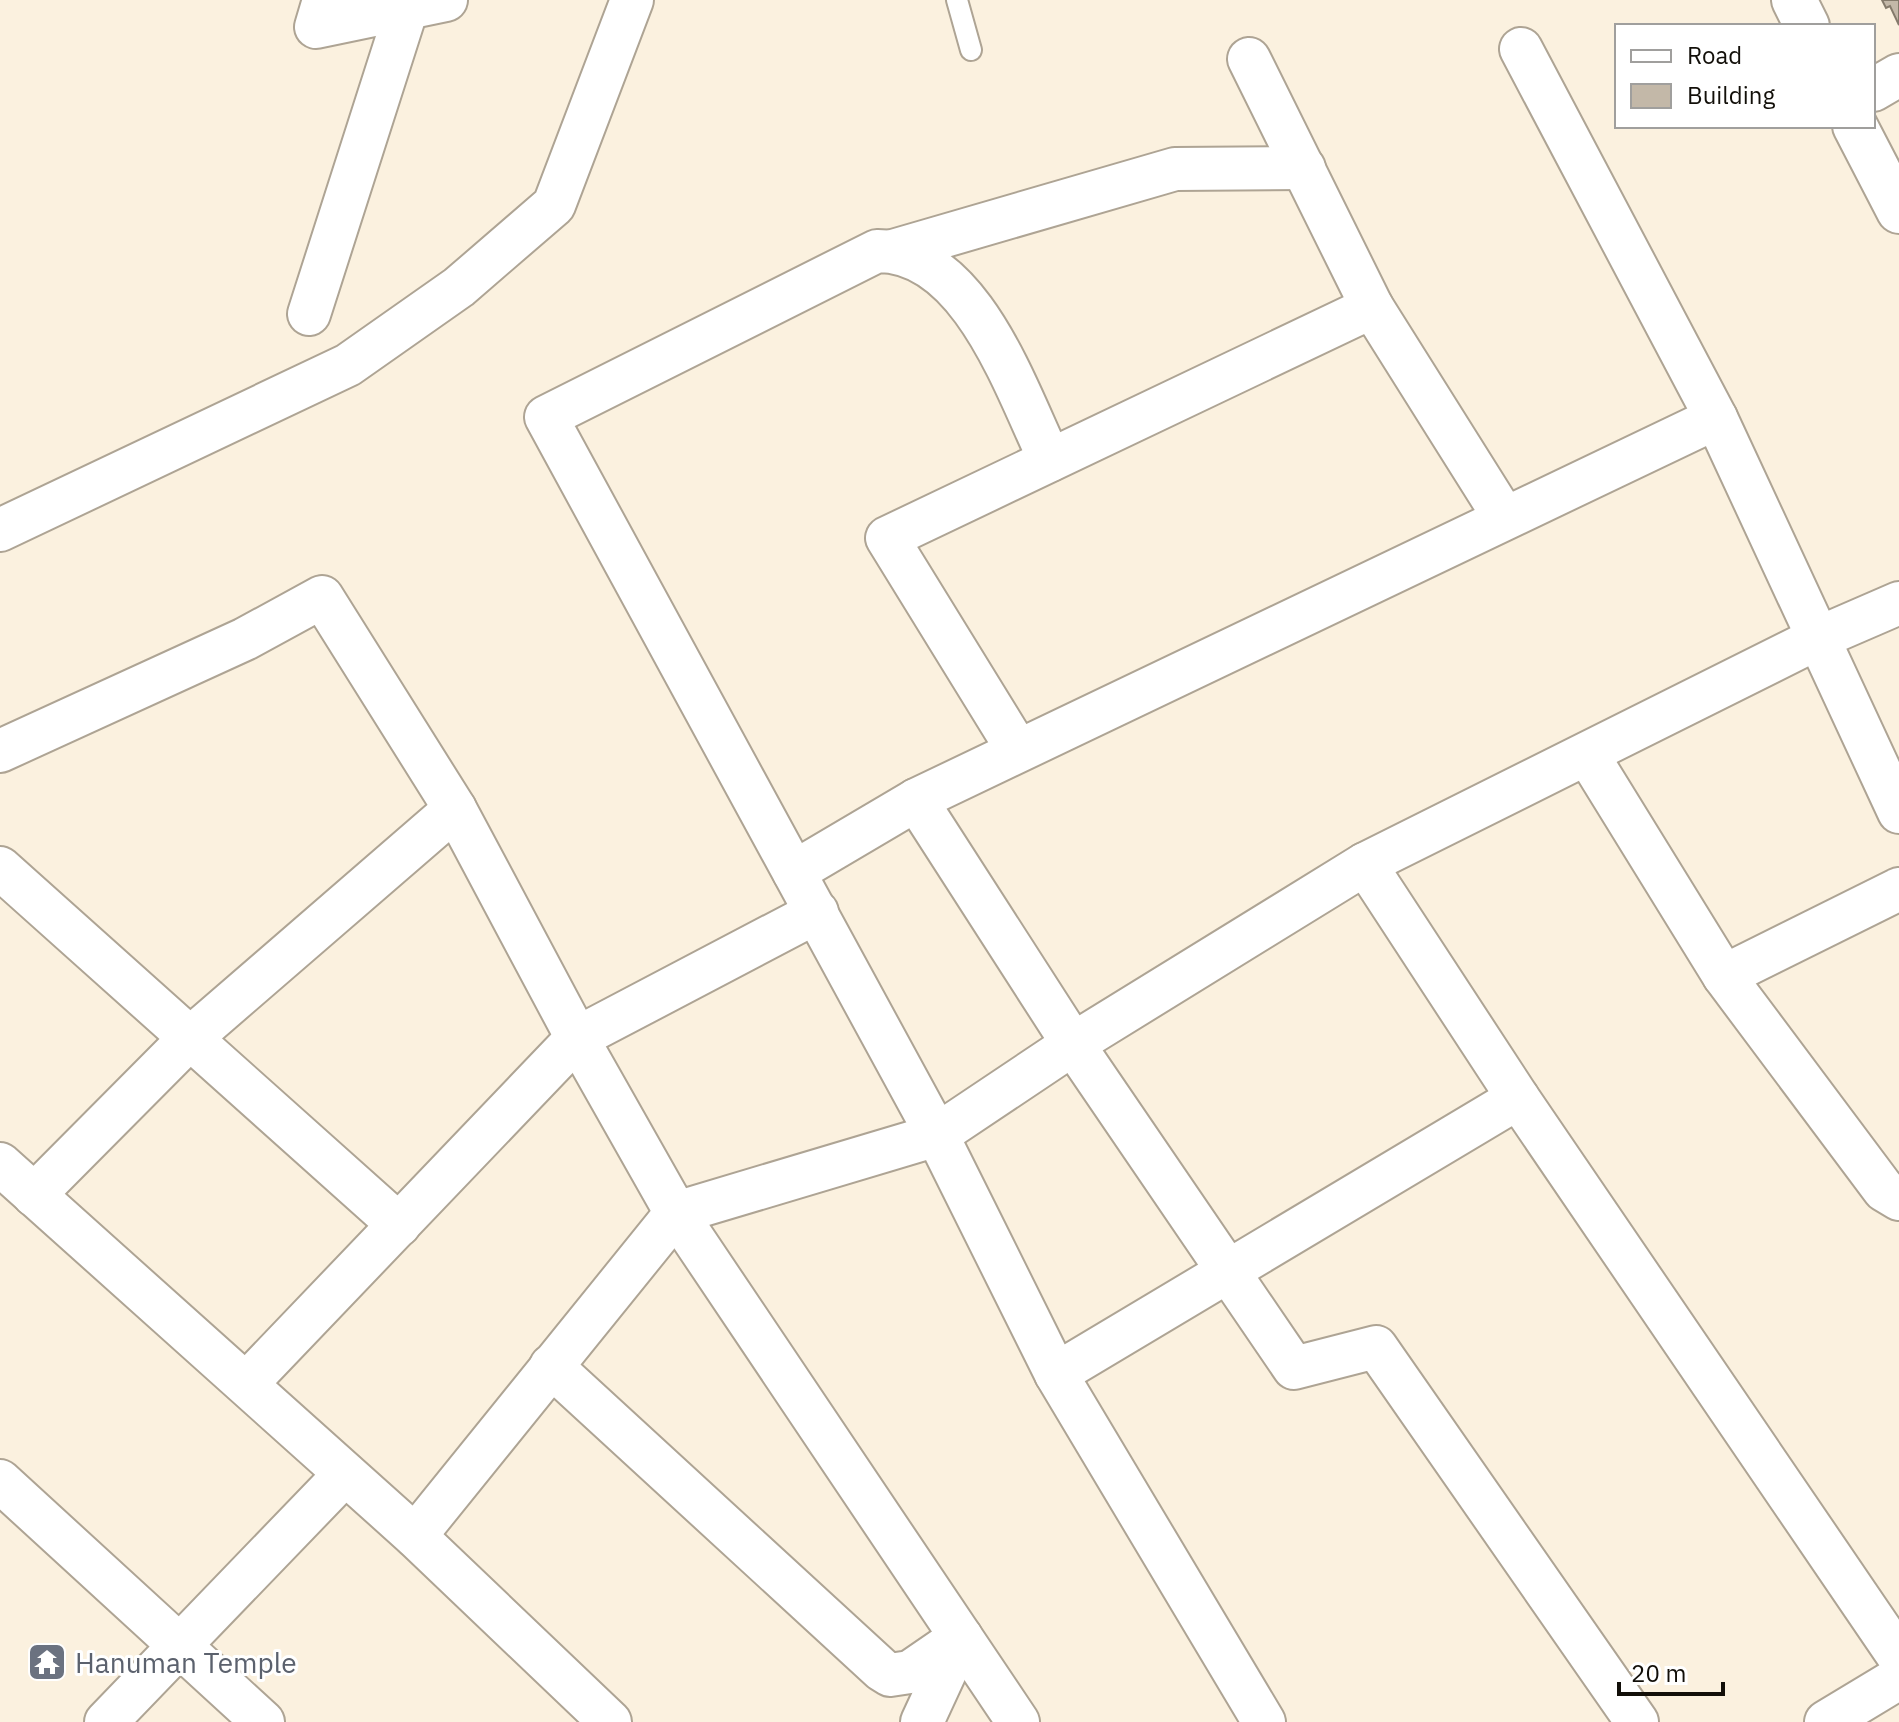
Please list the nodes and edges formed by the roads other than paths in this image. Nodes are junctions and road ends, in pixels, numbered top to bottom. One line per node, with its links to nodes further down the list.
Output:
1 (324, 0): 5 (street)
2 (632, 0): 21 (street)
3 (957, 0): 8 (lane)
4 (1794, 0): 6 (street)
5 (427, 4): 17 (street)
6 (1806, 24)
7 (1521, 49): 18 (street)
8 (971, 50)
9 (1249, 59): 13 (street)
10 (1899, 75): 11 (street)
11 (1875, 89)
12 (1856, 128): 14 (street)
13 (1304, 168): 15 (street); 16 (street)
14 (1899, 211)
15 (893, 251): 19 (street); 32 (street)
16 (1372, 307): 19 (street); 20 (street)
17 (309, 314)
18 (1716, 418): 20 (street); 23 (street)
19 (1050, 460): 24 (street)
20 (1504, 517): 24 (street)
21 (0, 530)
22 (1899, 603): 23 (street)
23 (1816, 639): 26 (street); 29 (street)
24 (1017, 749): 27 (street)
25 (0, 751): 28 (street)
26 (1587, 754): 30 (street); 35 (street)
27 (916, 800): 32 (street); 38 (street)
28 (455, 809): 36 (street); 37 (street)
29 (1899, 812)
30 (1365, 864): 38 (street); 39 (street)
31 (0, 868): 37 (street)
32 (794, 872): 34 (street)
33 (1899, 889): 35 (street)
34 (817, 912): 36 (street); 40 (street)
35 (1724, 976): 43 (street)
36 (577, 1038): 44 (street); 45 (street)
37 (188, 1040): 42 (street); 45 (street)
38 (1073, 1044): 40 (street); 46 (street)
39 (1518, 1098): 46 (street); 55 (street)
40 (937, 1135): 44 (street); 48 (street)
41 (0, 1164): 42 (street)
42 (34, 1195): 49 (street)
43 (1899, 1199)
44 (676, 1213): 47 (street); 53 (street)
45 (399, 1225): 49 (street)
46 (1227, 1271): 48 (street); 63 (street)
47 (551, 1366): 52 (street); 53 (street)
48 (1056, 1374): 62 (street)
49 (247, 1383): 50 (street)
50 (345, 1474): 52 (street); 54 (street)
51 (0, 1481): 54 (street)
52 (415, 1536): 59 (street)
53 (961, 1637): 60 (street); 61 (street)
54 (178, 1645): 57 (street); 58 (street)
55 (1899, 1657)
56 (1899, 1678): 64 (street)
57 (106, 1722)
58 (263, 1722)
59 (610, 1722)
60 (922, 1722)
61 (1018, 1722)
62 (1264, 1722)
63 (1637, 1722)
64 (1826, 1722)

